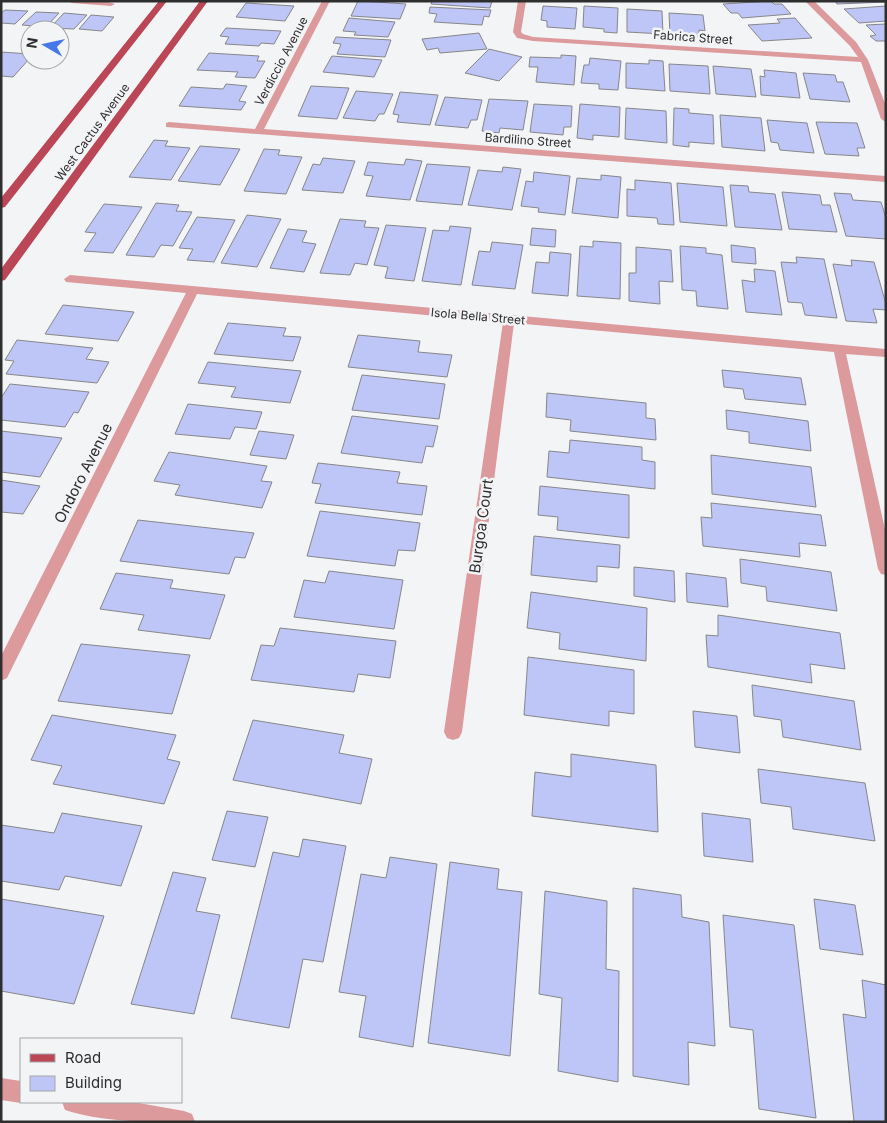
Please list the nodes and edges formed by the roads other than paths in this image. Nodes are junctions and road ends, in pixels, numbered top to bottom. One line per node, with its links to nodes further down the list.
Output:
1 (72, 1): 7 (street)
2 (163, 1): 13 (main road, West Cactus Avenue)
3 (204, 1): 14 (main road, West Cactus Avenue)
4 (326, 1): 11 (street, Verdiccio Avenue)
5 (522, 1): 8 (street, Fabrica Street)
6 (809, 1): 8 (street)
7 (111, 4)
8 (864, 60): 9 (street)
9 (886, 119)
10 (169, 125): 11 (street, Bardilino Street)
11 (258, 132): 12 (street, Bardilino Street)
12 (886, 180)
13 (1, 205)
14 (1, 277)
15 (70, 279): 16 (street, Isola Bella Street)
16 (194, 289): 17 (street, Isola Bella Street); 21 (street, Ondoro Avenue)
17 (509, 319): 18 (street, Isola Bella Street); 22 (street, Burgoa Court)
18 (839, 349): 19 (street, Isola Bella Street); 20 (street)
19 (886, 353)
20 (886, 569)
21 (1, 673)
22 (453, 732)
23 (1, 1089): 24 (street)
24 (20, 1092)
25 (79, 1103): 26 (street)
26 (184, 1122)

